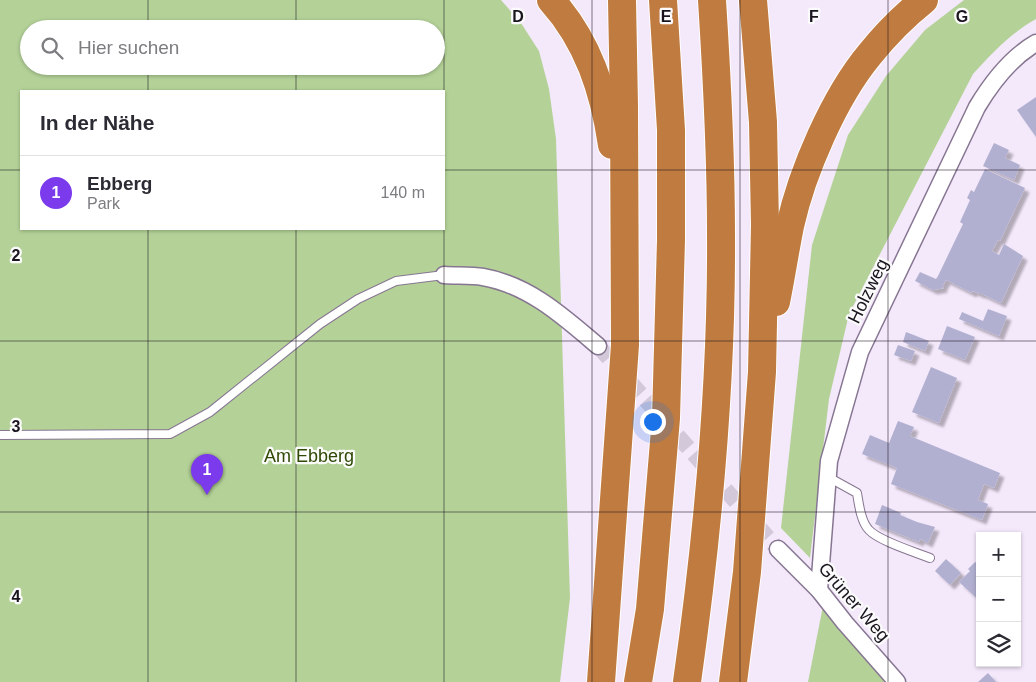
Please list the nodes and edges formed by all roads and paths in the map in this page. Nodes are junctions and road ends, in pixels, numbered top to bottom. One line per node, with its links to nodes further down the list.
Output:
1 (551, 0): 8 (highway)
2 (622, 0): 8 (highway)
3 (663, 0): 18 (highway)
4 (712, 0): 19 (highway)
5 (753, 0): 11 (highway)
6 (924, 0): 11 (highway)
7 (1036, 43): 13 (street, Holzweg)
8 (625, 245): 17 (highway)
9 (444, 275): 10 (street); 12 (lane)
10 (598, 346)
11 (762, 372): 20 (highway)
12 (0, 435)
13 (828, 477): 15 (lane); 16 (street, Holzweg)
14 (778, 549): 16 (street, Grüner Weg)
15 (930, 558)
16 (819, 590): 21 (street, Grüner Weg)
17 (601, 682)
18 (638, 682)
19 (687, 682)
20 (733, 682)
21 (898, 682)

